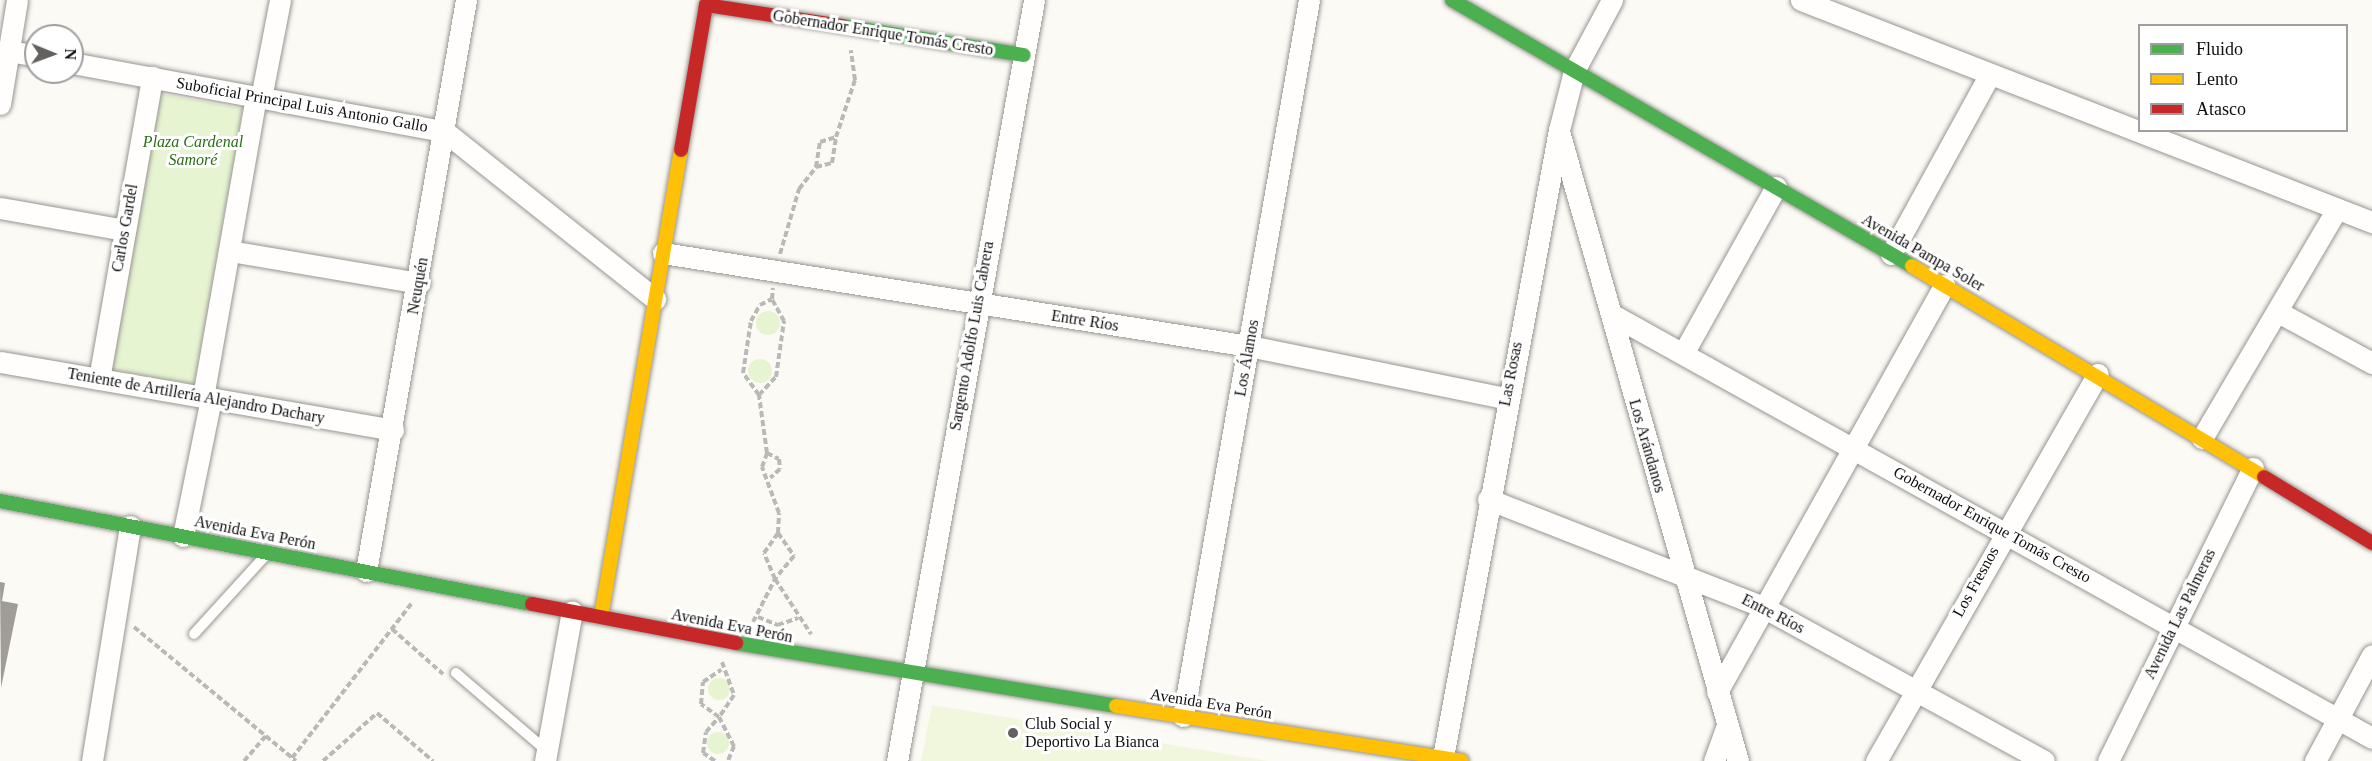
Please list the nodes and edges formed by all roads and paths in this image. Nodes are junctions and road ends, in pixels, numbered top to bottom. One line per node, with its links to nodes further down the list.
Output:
1 (17, 0): 10 (street)
2 (280, 0): 17 (street)
3 (466, 0): 20 (street, Neuquén)
4 (1034, 0): 12 (street, Sargento Adolfo Luis Cabrera)
5 (1309, 0): 39 (street, Los Álamos)
6 (1452, 0): 14 (street, Avenida Pampa Soler)
7 (1612, 0): 14 (street, Las Rosas)
8 (1801, 0): 15 (street)
9 (848, 28): 12 (street, Gobernador Enrique Tomás Cresto); 21 (path); 29 (street, Gobernador Enrique Tomás Cresto)
10 (9, 51): 11 (street); 18 (street)
11 (24, 54)
12 (1024, 56): 36 (street, Sargento Adolfo Luis Cabrera)
13 (84, 65): 16 (street, Suboficial Principal Luis Antonio Gallo)
14 (1574, 71): 19 (street, Las Rosas); 23 (street, Avenida Pampa Soler)
15 (1989, 76): 25 (street); 30 (street)
16 (152, 77): 17 (street, Suboficial Principal Luis Antonio Gallo); 27 (street, Carlos Gardel)
17 (259, 97): 20 (street, Suboficial Principal Luis Antonio Gallo); 28 (street)
18 (0, 104)
19 (1559, 130): 38 (street, Los Arándanos); 47 (street, Las Rosas)
20 (444, 131): 32 (street, Neuquén); 34 (street, Suboficial Principal Luis Antonio Gallo)
21 (836, 137): 22 (path); 22 (path)
22 (816, 167): 31 (path)
23 (1776, 187): 30 (street, Avenida Pampa Soler); 40 (street)
24 (0, 208): 27 (street)
25 (2337, 209): 26 (street); 37 (street)
26 (2372, 222)
27 (125, 230): 44 (street, Carlos Gardel)
28 (230, 251): 32 (street); 46 (street)
29 (663, 253): 31 (street, Entre Ríos); 34 (street)
30 (1891, 254): 33 (street, Avenida Pampa Soler)
31 (774, 271): 35 (path); 36 (street, Entre Ríos)
32 (419, 283): 48 (street, Neuquén)
33 (1944, 285): 43 (street, Avenida Pampa Soler); 50 (street)
34 (655, 299): 69 (street)
35 (772, 299): 45 (path); 45 (path)
36 (977, 304): 39 (street, Entre Ríos); 79 (street, Sargento Adolfo Luis Cabrera)
37 (2278, 312): 42 (street); 49 (street)
38 (1611, 314): 40 (street, Gobernador Enrique Tomás Cresto); 63 (street, Los Arándanos)
39 (1249, 346): 47 (street, Entre Ríos); 83 (street, Los Álamos)
40 (1684, 352): 50 (street, Gobernador Enrique Tomás Cresto)
41 (0, 362): 44 (street, Teniente de Artillería Alejandro Dachary)
42 (2372, 363)
43 (2098, 374): 49 (street, Avenida Pampa Soler); 57 (street, Los Fresnos)
44 (99, 379): 46 (street, Teniente de Artillería Alejandro Dachary)
45 (759, 395): 51 (path)
46 (207, 398): 48 (street, Teniente de Artillería Alejandro Dachary); 59 (street)
47 (1506, 398): 54 (street, Las Rosas)
48 (393, 430): 62 (street, Neuquén)
49 (2202, 438): 52 (street, Avenida Pampa Soler)
50 (1853, 447): 57 (street, Gobernador Enrique Tomás Cresto); 66 (street)
51 (767, 453): 53 (path); 53 (path)
52 (2253, 468): 60 (street, Avenida Pampa Soler); 72 (street, Avenida Las Palmeras)
53 (771, 478): 58 (path)
54 (1488, 499): 63 (street, Entre Ríos); 91 (street, Las Rosas)
55 (0, 501): 56 (street, Avenida Eva Perón)
56 (129, 526): 59 (street, Avenida Eva Perón); 68 (street)
57 (2004, 532): 72 (street, Gobernador Enrique Tomás Cresto); 81 (street, Los Fresnos)
58 (778, 533): 64 (path); 64 (path)
59 (183, 536): 61 (street, Avenida Eva Perón)
60 (2372, 543)
61 (269, 553): 62 (street, Avenida Eva Perón); 74 (lane)
62 (366, 571): 65 (street, Avenida Eva Perón)
63 (1682, 572): 66 (street, Entre Ríos); 82 (street, Los Arándanos)
64 (775, 579): 70 (path); 71 (path)
65 (428, 583): 67 (street, Avenida Eva Perón); 73 (path)
66 (1763, 607): 81 (street, Entre Ríos); 82 (street)
67 (572, 611): 69 (street, Avenida Eva Perón); 89 (street)
68 (117, 613): 87 (path); 92 (street)
69 (601, 617): 75 (street, Avenida Eva Perón)
70 (758, 617): 71 (path); 75 (path)
71 (798, 618): 77 (path)
72 (2174, 627): 85 (street, Gobernador Enrique Tomás Cresto); 103 (street, Avenida Las Palmeras)
73 (392, 629): 80 (path); 90 (path)
74 (194, 634)
75 (733, 643): 77 (street, Avenida Eva Perón); 78 (path)
76 (2372, 655): 85 (street)
77 (833, 662): 79 (street, Avenida Eva Perón)
78 (721, 670): 84 (path); 84 (path)
79 (913, 672): 83 (street, Avenida Eva Perón); 98 (street, Sargento Adolfo Luis Cabrera)
80 (456, 673): 89 (lane)
81 (1915, 689): 101 (street, Los Fresnos); 102 (street, Entre Ríos)
82 (1717, 692): 86 (street, Los Arándanos)
83 (1183, 716): 91 (street, Avenida Eva Perón)
84 (719, 717): 96 (path); 97 (path)
85 (2337, 718): 88 (street, Gobernador Enrique Tomás Cresto); 104 (street)
86 (1727, 726): 99 (street); 100 (street, Los Arándanos)
87 (266, 736): 90 (path); 93 (path)
88 (2372, 738)
89 (546, 756)
90 (294, 759)
91 (1449, 760)
92 (92, 761)
93 (244, 761)
94 (323, 761): 95 (path)
95 (433, 761)
96 (715, 761)
97 (728, 761)
98 (897, 761)
99 (1714, 761)
100 (1738, 761)
101 (1876, 761)
102 (2044, 761)
103 (2108, 761)
104 (2315, 761)

